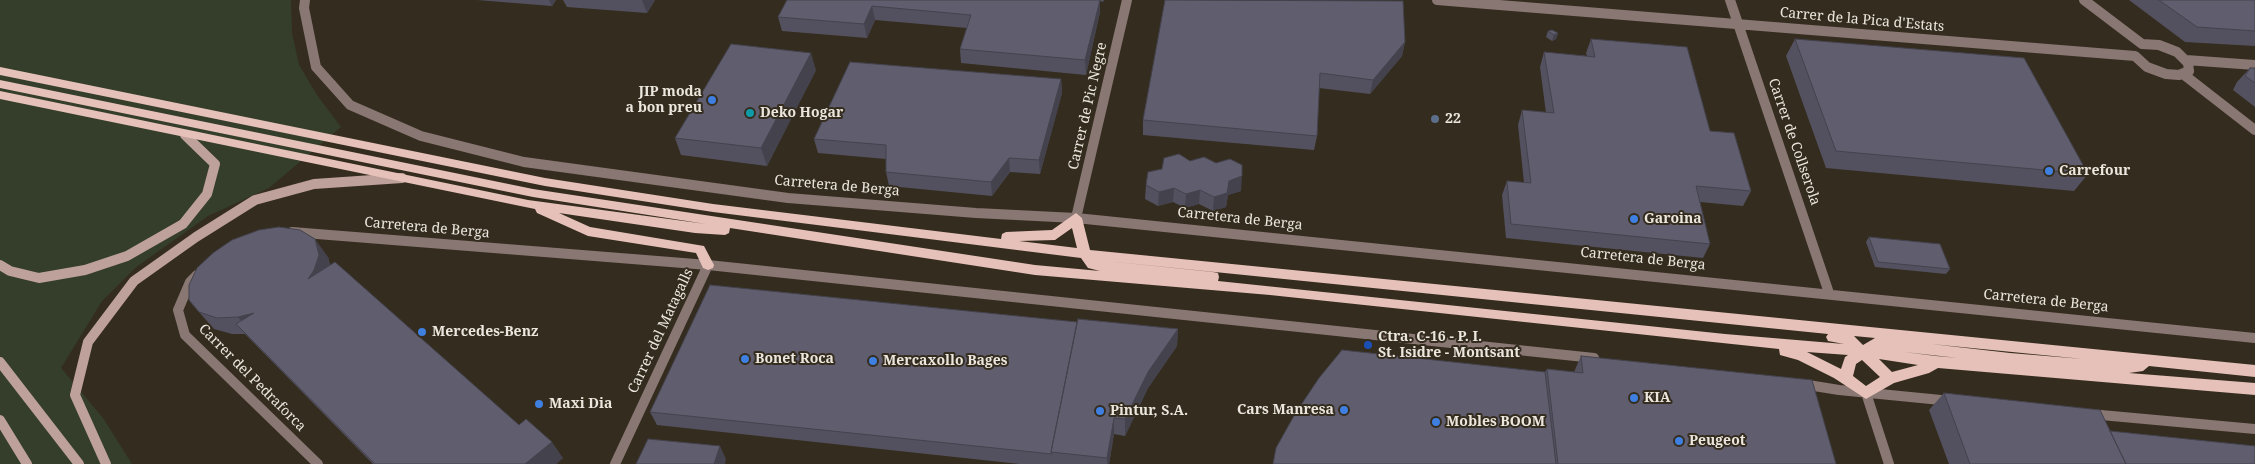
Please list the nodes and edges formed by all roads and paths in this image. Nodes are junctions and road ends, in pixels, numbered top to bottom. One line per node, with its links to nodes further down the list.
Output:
1 (305, 0): 16 (street, Carretera de Berga)
2 (1127, 0): 16 (street, Carrer de Pic Negre)
3 (1437, 0): 6 (street, Carrer de la Pica d'Estats)
4 (1730, 0): 6 (street, Carrer de Collserola)
5 (2084, 0): 7 (street)
6 (1738, 24): 10 (street, Carrer de la Pica d'Estats); 25 (street, Carrer de Collserola)
7 (2186, 60): 8 (street); 10 (street)
8 (2255, 65)
9 (4, 72): 19 (main road)
10 (2183, 74): 12 (street)
11 (1, 89): 13 (main road); 18 (main road)
12 (2255, 130)
13 (185, 135): 14 (main road); 21 (main road)
14 (402, 178): 15 (main road); 46 (main road)
15 (528, 204): 18 (main road); 22 (main road)
16 (1076, 218): 19 (main road); 20 (main road); 25 (street, Carretera de Berga)
17 (277, 231): 22 (street, Carretera de Berga)
18 (792, 233): 24 (main road)
19 (961, 237): 20 (main road)
20 (1085, 254): 24 (main road); 26 (main road)
21 (0, 265)
22 (708, 265): 30 (street, Carretera de Berga); 48 (street, Carrer del Matagalls)
23 (203, 269): 47 (street, Carrer del Pedraforca)
24 (1270, 290): 28 (main road)
25 (1829, 293): 27 (street, Carretera de Berga)
26 (1673, 313): 29 (main road); 33 (main road)
27 (2255, 338)
28 (1725, 339): 29 (main road); 35 (main road)
29 (1862, 351): 32 (main road); 33 (main road); 35 (main road); 36 (main road)
30 (1602, 359)
31 (0, 362): 45 (main road)
32 (1936, 362): 36 (main road); 38 (main road)
33 (2171, 362): 34 (main road)
34 (2255, 371)
35 (1844, 378): 39 (main road)
36 (1890, 378): 39 (main road)
37 (1794, 382): 39 (street)
38 (2255, 389)
39 (1866, 393): 40 (street); 49 (street)
40 (1963, 402)
41 (2080, 413): 43 (street)
42 (0, 420): 44 (main road)
43 (2255, 429)
44 (27, 464)
45 (79, 464)
46 (106, 464)
47 (318, 464)
48 (615, 464)
49 (1889, 464)

